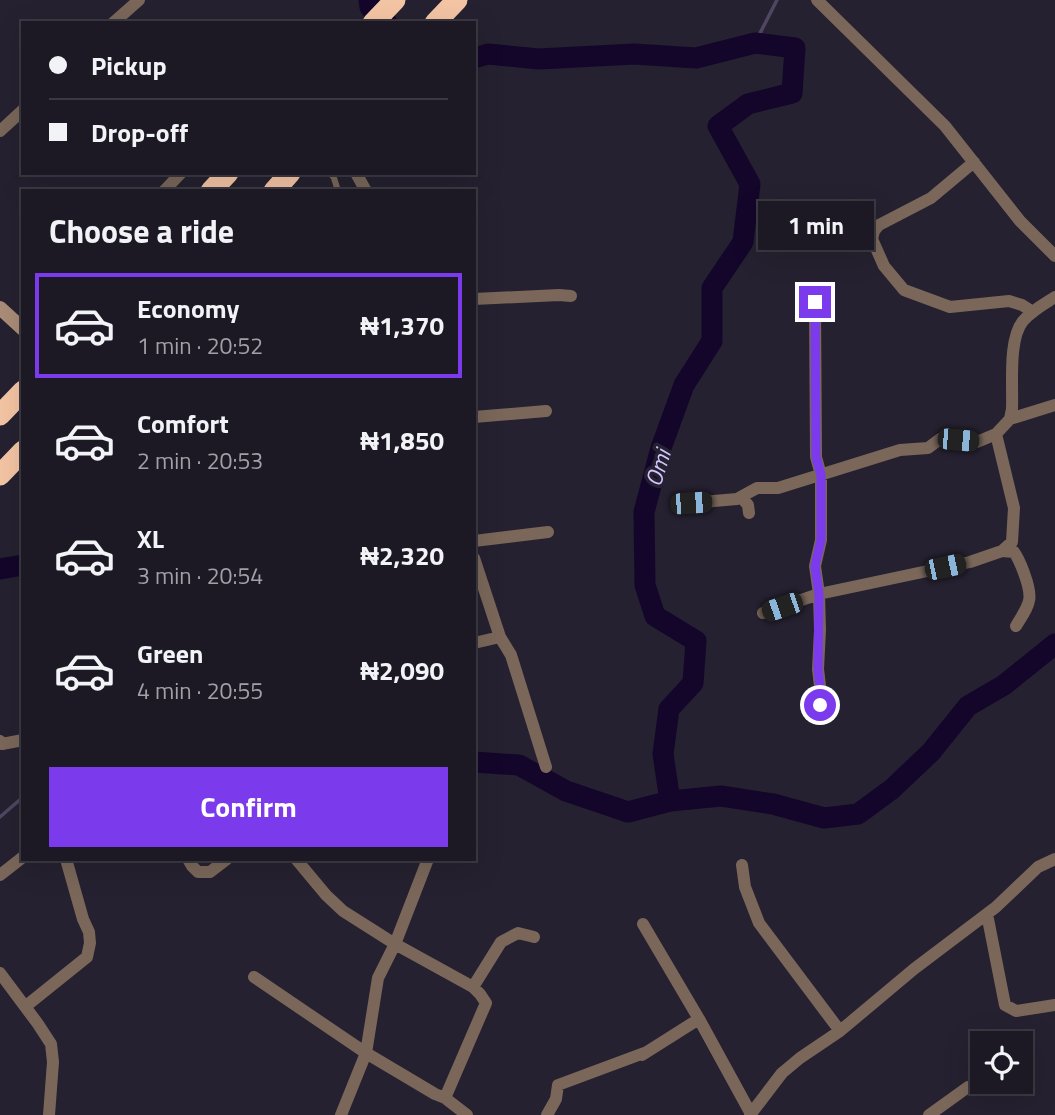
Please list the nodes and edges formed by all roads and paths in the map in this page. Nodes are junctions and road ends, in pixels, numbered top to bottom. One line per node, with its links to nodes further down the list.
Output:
1 (139, 0): 5 (street)
2 (457, 0): 7 (highway)
3 (817, 0): 10 (street)
4 (394, 2): 6 (highway)
5 (115, 21)
6 (375, 21)
7 (437, 21)
8 (21, 112): 9 (street)
9 (0, 131)
10 (974, 162): 15 (street); 21 (street)
11 (179, 175): 13 (street)
12 (226, 175): 14 (highway)
13 (166, 189)
14 (213, 189)
15 (1055, 256)
16 (571, 296): 18 (street)
17 (1055, 297): 21 (street)
18 (476, 299)
19 (815, 302): 32 (street)
20 (0, 308): 22 (street)
21 (1033, 312): 28 (street)
22 (21, 327)
23 (21, 393): 26 (highway)
24 (1055, 405): 28 (street)
25 (546, 411): 27 (street)
26 (1, 413)
27 (476, 416)
28 (1010, 419): 29 (street)
29 (996, 434): 32 (street); 38 (street)
30 (21, 454): 31 (highway)
31 (0, 475)
32 (821, 475): 33 (street); 40 (street)
33 (741, 497): 34 (street); 35 (street)
34 (691, 503)
35 (749, 513)
36 (548, 532): 37 (street)
37 (476, 541)
38 (1002, 551): 40 (street); 42 (street)
39 (476, 564): 43 (street)
40 (819, 594): 41 (street); 45 (street)
41 (763, 613)
42 (1016, 626)
43 (500, 637): 44 (street); 48 (street)
44 (476, 643)
45 (820, 705)
46 (21, 740): 47 (street)
47 (0, 741)
48 (547, 768)
49 (21, 859): 57 (street)
50 (1055, 859): 58 (street)
51 (67, 861): 66 (street)
52 (189, 861): 53 (street)
53 (224, 861)
54 (298, 861): 61 (street)
55 (427, 861): 61 (street)
56 (742, 865): 68 (street)
57 (0, 875)
58 (987, 914): 65 (street); 68 (street)
59 (643, 924): 67 (street)
60 (534, 937): 64 (street)
61 (395, 944): 64 (street); 69 (street)
62 (0, 973): 66 (street)
63 (254, 977): 69 (street)
64 (473, 987): 71 (street)
65 (1055, 1005)
66 (26, 1006): 73 (street)
67 (699, 1019): 72 (street); 76 (street)
68 (840, 1031): 72 (street)
69 (366, 1053): 71 (street); 74 (street)
70 (968, 1087): 77 (street)
71 (445, 1098): 75 (street)
72 (751, 1114)
73 (49, 1115)
74 (341, 1115)
75 (467, 1115)
76 (547, 1115)
77 (929, 1115)

